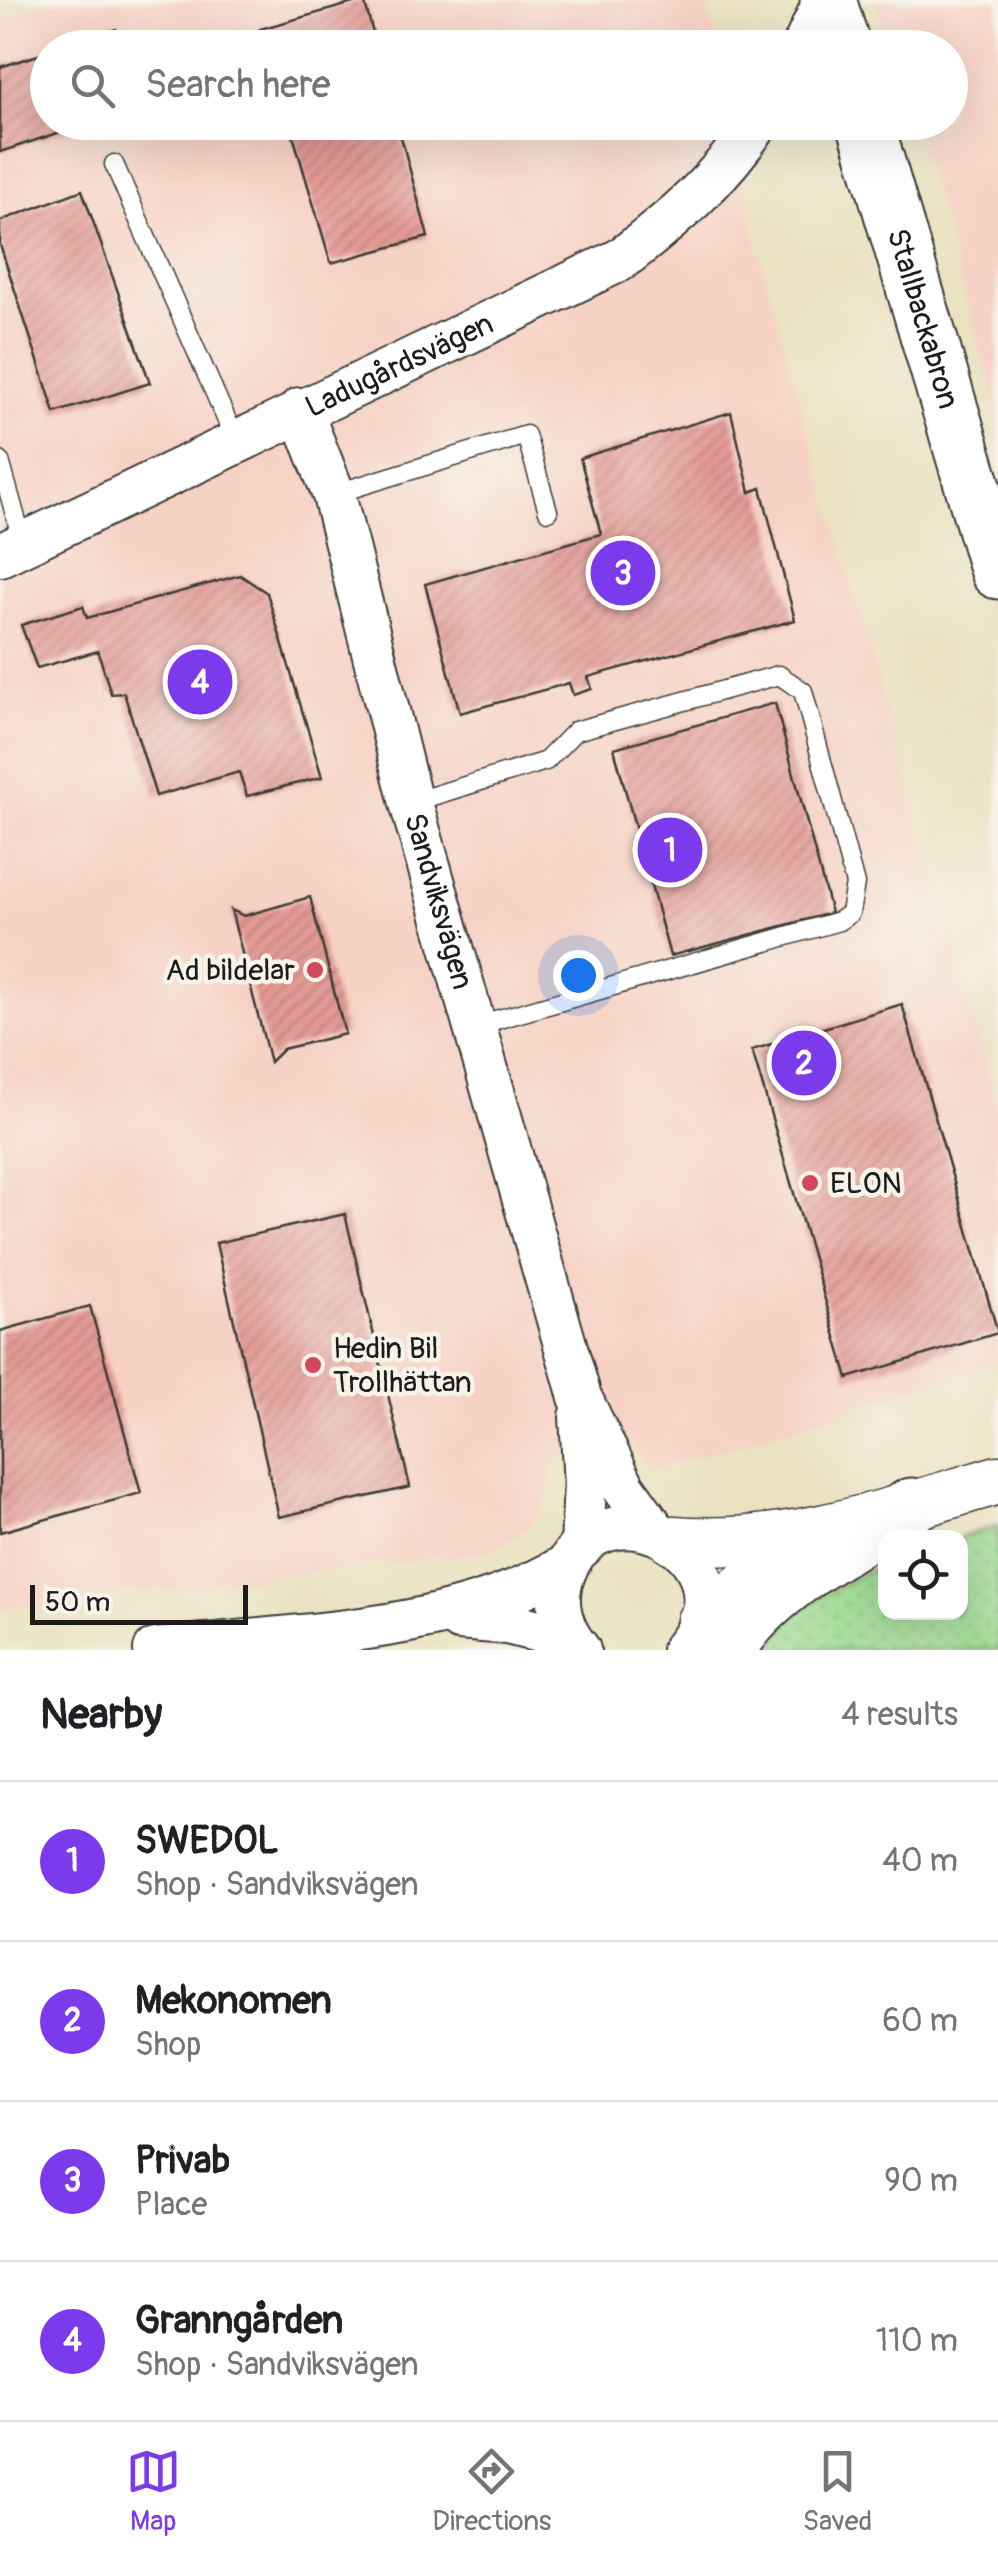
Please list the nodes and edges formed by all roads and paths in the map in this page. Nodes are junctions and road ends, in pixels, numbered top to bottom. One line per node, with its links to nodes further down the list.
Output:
1 (827, 0): 2 (street); 3 (highway)
2 (812, 30)
3 (836, 30)
4 (746, 140): 7 (street, Ladugårdsvägen)
5 (870, 140): 13 (highway, Stallbackabron)
6 (114, 164): 8 (lane)
7 (300, 409): 8 (street, Ladugårdsvägen); 10 (street, Sandviksvägen)
8 (236, 442): 12 (street, Ladugårdsvägen)
9 (0, 460): 12 (lane)
10 (334, 494): 11 (lane); 14 (street, Sandviksvägen)
11 (548, 511)
12 (11, 549)
13 (998, 571)
14 (412, 802): 15 (street, Sandviksvägen); 15 (lane)
15 (475, 1026): 16 (street, Sandviksvägen)
16 (580, 1396): 20 (street, Sandviksvägen); 21 (street, Sandviksvägen)
17 (998, 1480): 18 (main road)
18 (911, 1506): 19 (main road); 23 (highway)
19 (851, 1524): 20 (main road); 23 (main road)
20 (664, 1536): 21 (street); 23 (street, Sandviksvägen)
21 (574, 1556): 22 (street); 24 (street, Sandviksvägen)
22 (434, 1618): 24 (street); 25 (street)
23 (704, 1640)
24 (575, 1645)
25 (155, 1650)

